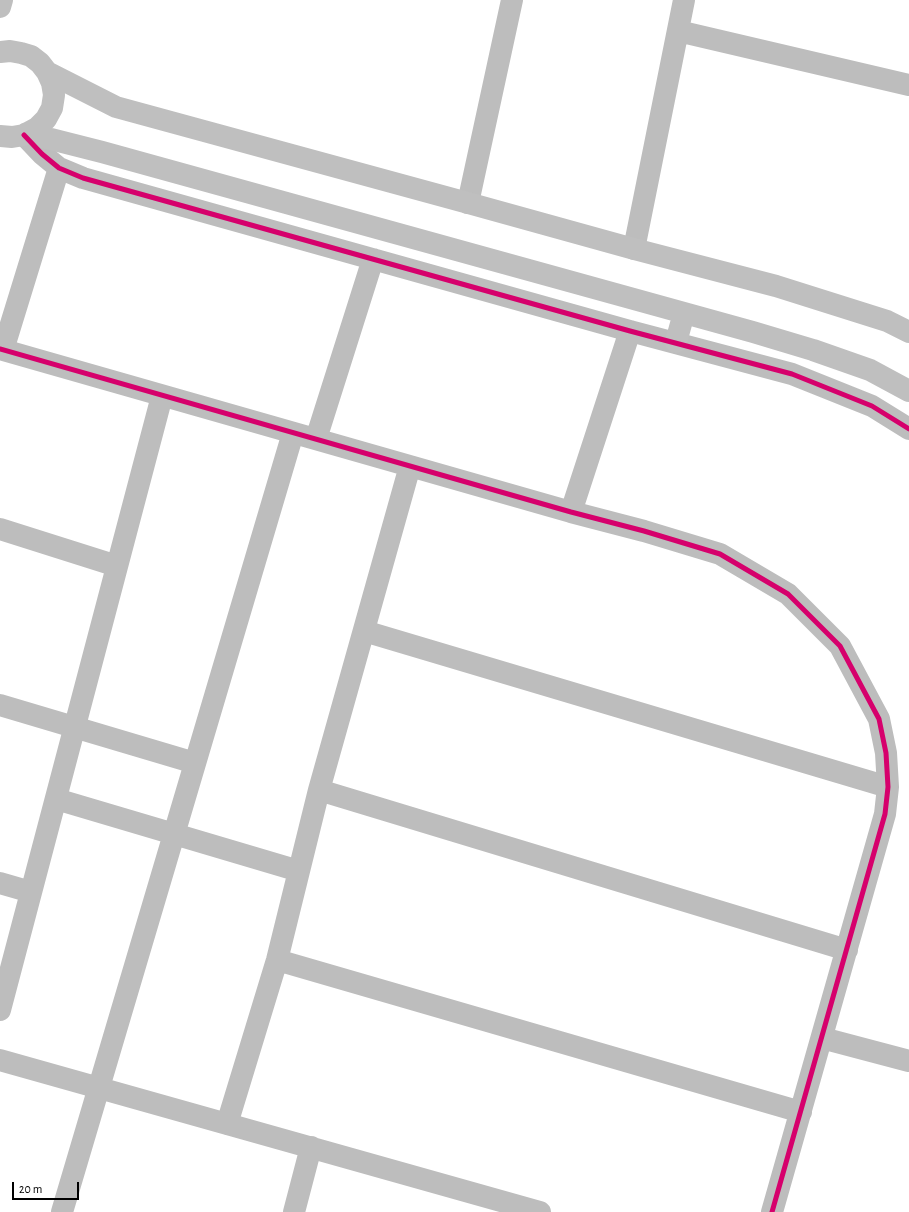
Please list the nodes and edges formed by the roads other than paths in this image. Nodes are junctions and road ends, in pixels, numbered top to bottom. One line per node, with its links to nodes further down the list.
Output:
1 (2, 0): 4 (main road)
2 (512, 0): 12 (street)
3 (684, 0): 5 (street)
4 (0, 7)
5 (678, 31): 8 (street); 13 (street)
6 (0, 52): 7 (main road)
7 (47, 72): 9 (main road); 12 (main road)
8 (909, 85)
9 (26, 134): 10 (main road); 11 (street); 15 (main road)
10 (0, 136)
11 (59, 168): 14 (street); 19 (street)
12 (468, 202): 13 (main road)
13 (634, 249): 17 (main road)
14 (373, 259): 16 (street); 24 (street)
15 (684, 313): 18 (main road); 20 (main road)
16 (630, 331): 18 (street); 26 (street)
17 (909, 332)
18 (676, 342): 22 (street)
19 (1, 349): 21 (street)
20 (909, 391)
21 (162, 396): 23 (street); 28 (street)
22 (909, 429)
23 (293, 433): 24 (street); 32 (street)
24 (316, 439): 25 (street)
25 (410, 466): 26 (street); 29 (street)
26 (571, 512): 33 (street)
27 (0, 529): 28 (street)
28 (117, 566): 31 (street)
29 (364, 631): 33 (street); 34 (street)
30 (0, 705): 31 (street)
31 (75, 727): 32 (street); 35 (street)
32 (195, 763): 36 (street)
33 (888, 787): 40 (street)
34 (319, 790): 37 (street); 40 (street)
35 (56, 799): 36 (street); 39 (street)
36 (174, 834): 37 (street); 46 (street)
37 (299, 871): 41 (street)
38 (0, 883): 39 (street)
39 (31, 892): 42 (street)
40 (847, 950): 43 (street)
41 (277, 960): 47 (street); 48 (street)
42 (0, 1010)
43 (822, 1038): 45 (street); 47 (street)
44 (0, 1060): 46 (street)
45 (909, 1061)
46 (98, 1087): 48 (street); 50 (street)
47 (801, 1112): 53 (street)
48 (227, 1124): 49 (street)
49 (311, 1147): 51 (street); 52 (street)
50 (62, 1212)
51 (294, 1212)
52 (540, 1212)
53 (772, 1212)

